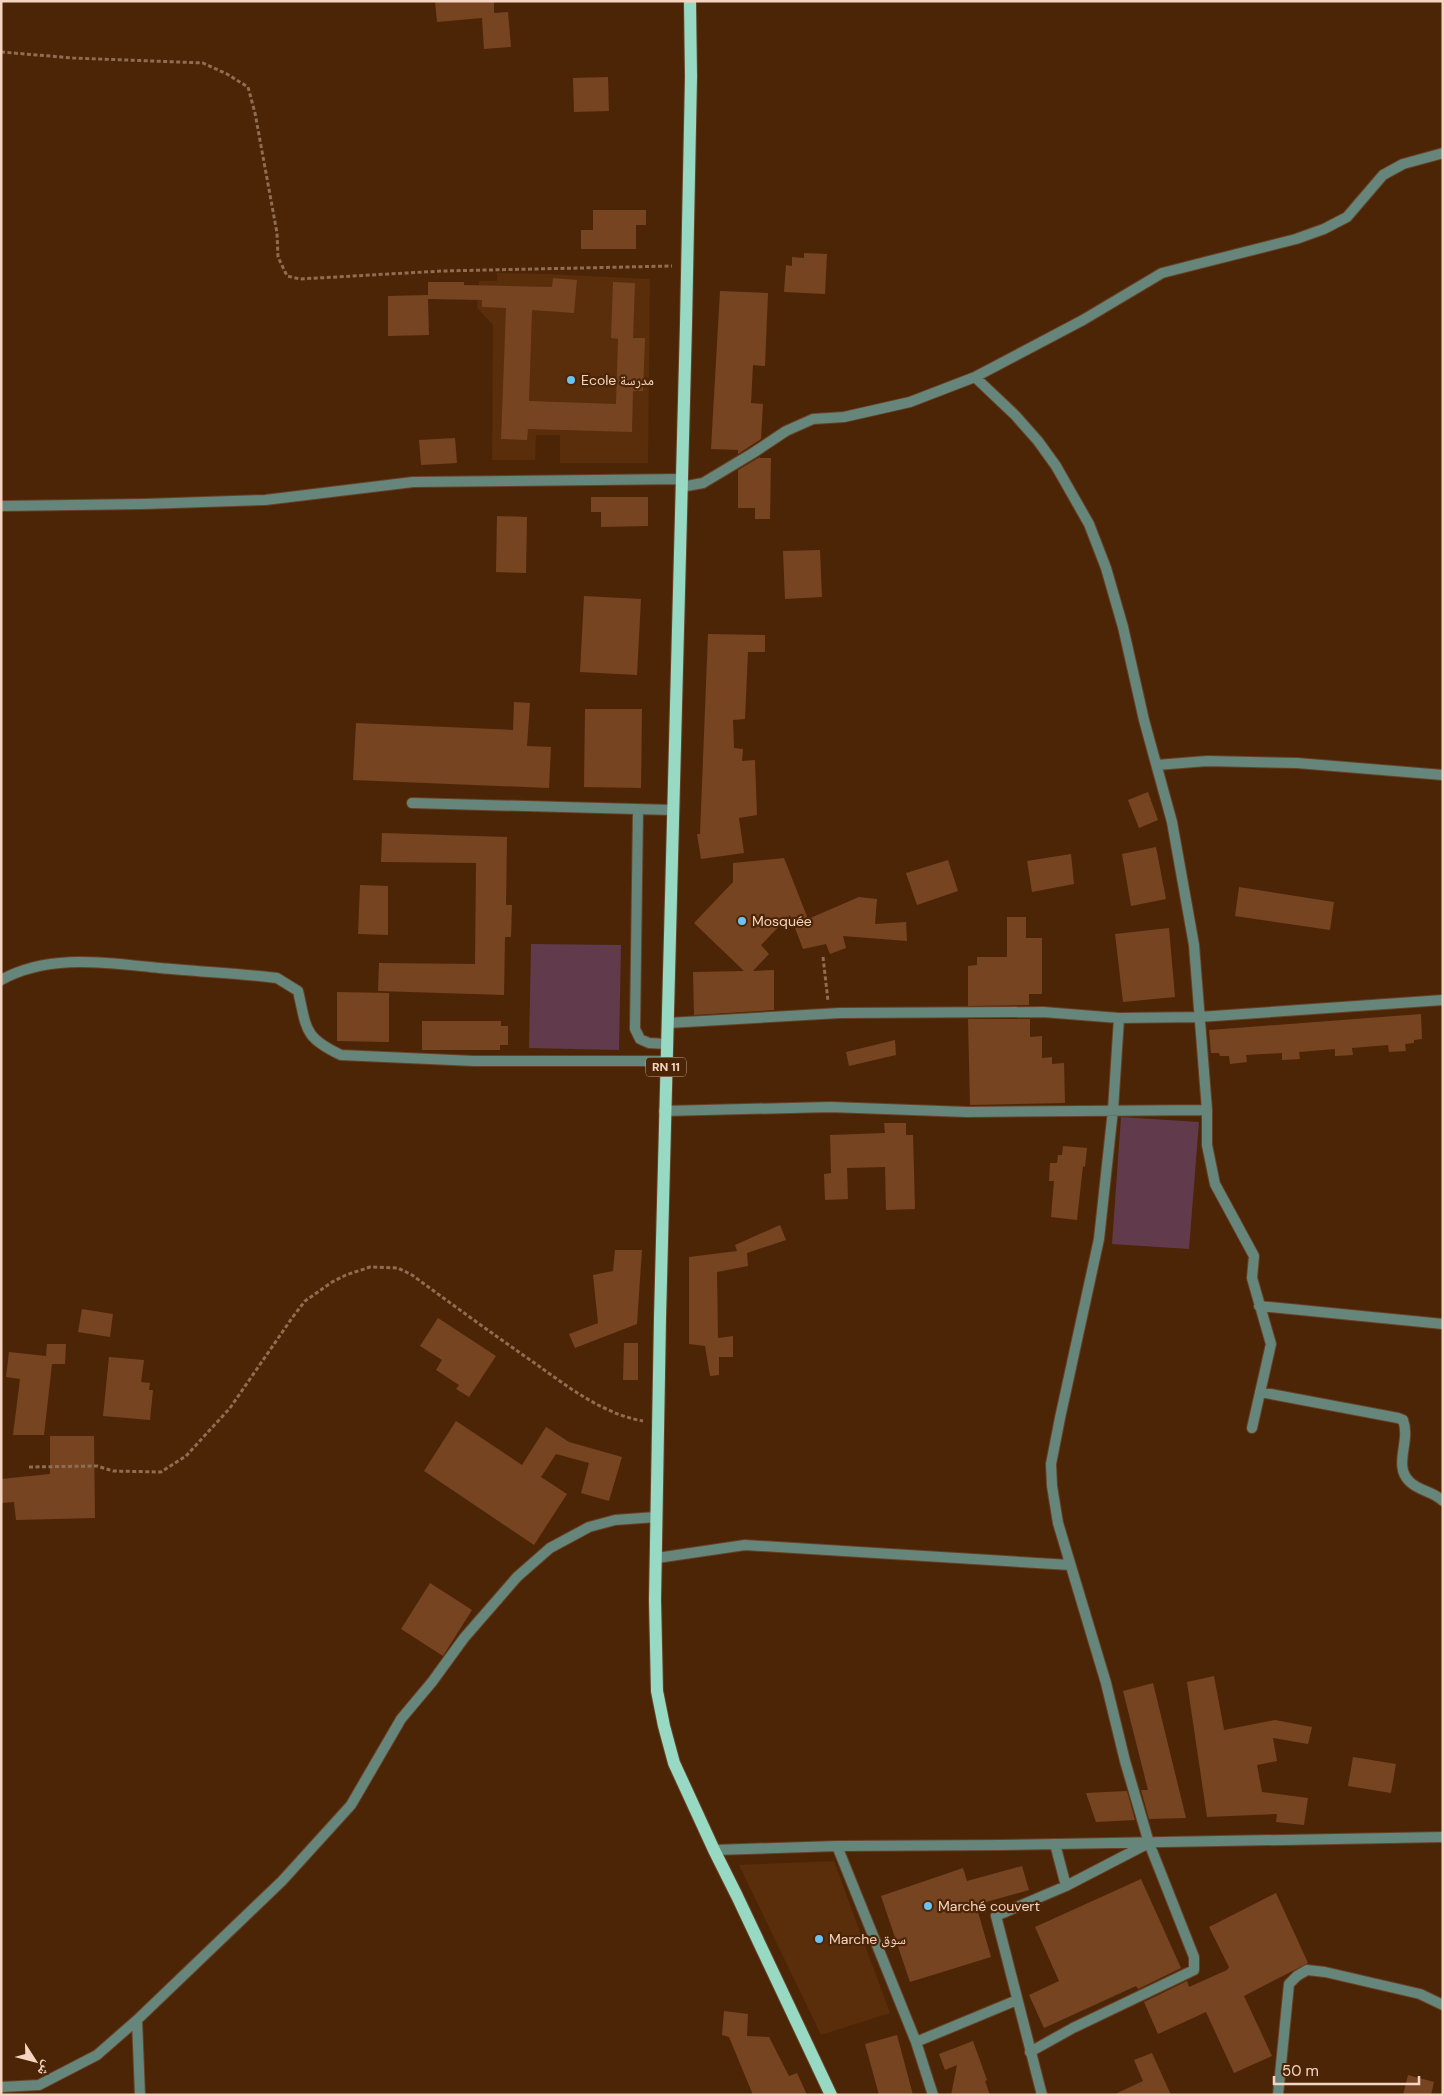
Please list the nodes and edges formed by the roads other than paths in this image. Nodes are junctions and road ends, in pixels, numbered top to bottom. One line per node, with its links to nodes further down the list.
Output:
1 (690, 1): 4 (main road, RN 11)
2 (1443, 153): 3 (street)
3 (975, 377): 4 (street); 6 (street)
4 (682, 483): 5 (street); 10 (main road, RN 11)
5 (1, 506)
6 (1157, 765): 7 (street); 13 (street)
7 (1443, 775)
8 (412, 803): 9 (street)
9 (638, 810): 10 (street); 16 (street)
10 (673, 810): 15 (main road, RN 11)
11 (1, 980): 17 (street)
12 (1443, 1000): 13 (street)
13 (1199, 1017): 14 (street); 19 (street)
14 (1119, 1018): 15 (street); 18 (street)
15 (668, 1023): 16 (main road, RN 11)
16 (667, 1044): 17 (main road, RN 11)
17 (666, 1061): 20 (main road, RN 11)
18 (1113, 1110): 19 (street); 20 (street); 28 (street)
19 (1207, 1110): 21 (street)
20 (664, 1111): 26 (main road, RN 11)
21 (1259, 1306): 22 (street); 23 (street)
22 (1443, 1324)
23 (1260, 1392): 24 (street); 25 (street)
24 (1252, 1428)
25 (1443, 1501)
26 (656, 1517): 27 (main road, RN 11); 37 (street)
27 (657, 1558): 28 (street); 33 (main road, RN 11)
28 (1070, 1566): 30 (street)
29 (1443, 1837): 30 (street)
30 (1149, 1843): 31 (street); 34 (street); 39 (street)
31 (1055, 1844): 32 (street); 34 (street)
32 (837, 1846): 33 (street); 38 (street)
33 (714, 1850): 42 (main road, RN 11)
34 (1066, 1886): 35 (street)
35 (1017, 2000): 38 (street); 39 (street)
36 (1443, 2004): 45 (street)
37 (137, 2020): 40 (street); 41 (street)
38 (916, 2042): 43 (street)
39 (1030, 2052): 44 (street)
40 (1, 2087)
41 (140, 2095)
42 (831, 2095)
43 (933, 2095)
44 (1042, 2095)
45 (1278, 2095)

